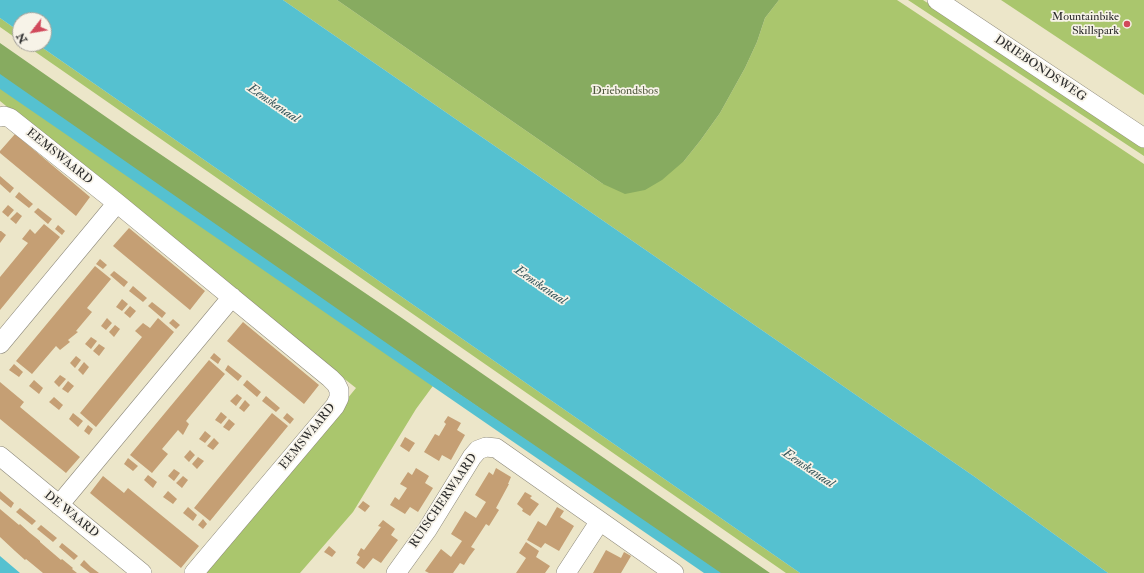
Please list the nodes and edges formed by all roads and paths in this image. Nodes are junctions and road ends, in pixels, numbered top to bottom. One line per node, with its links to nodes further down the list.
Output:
1 (936, 0): 3 (street, DRIEBONDSWEG)
2 (0, 117): 4 (street, EEMSWAARD)
3 (1144, 138)
4 (117, 203): 5 (street, EEMSWAARD); 6 (street)
5 (232, 297): 8 (street); 11 (street, EEMSWAARD)
6 (0, 344)
7 (0, 456): 8 (street, DE WAARD)
8 (59, 505): 10 (street, DE WAARD)
9 (600, 522): 12 (street, RUISCHERWAARD); 13 (street); 14 (street, RUISCHERWAARD)
10 (142, 573)
11 (194, 573)
12 (396, 573)
13 (566, 573)
14 (674, 573)

